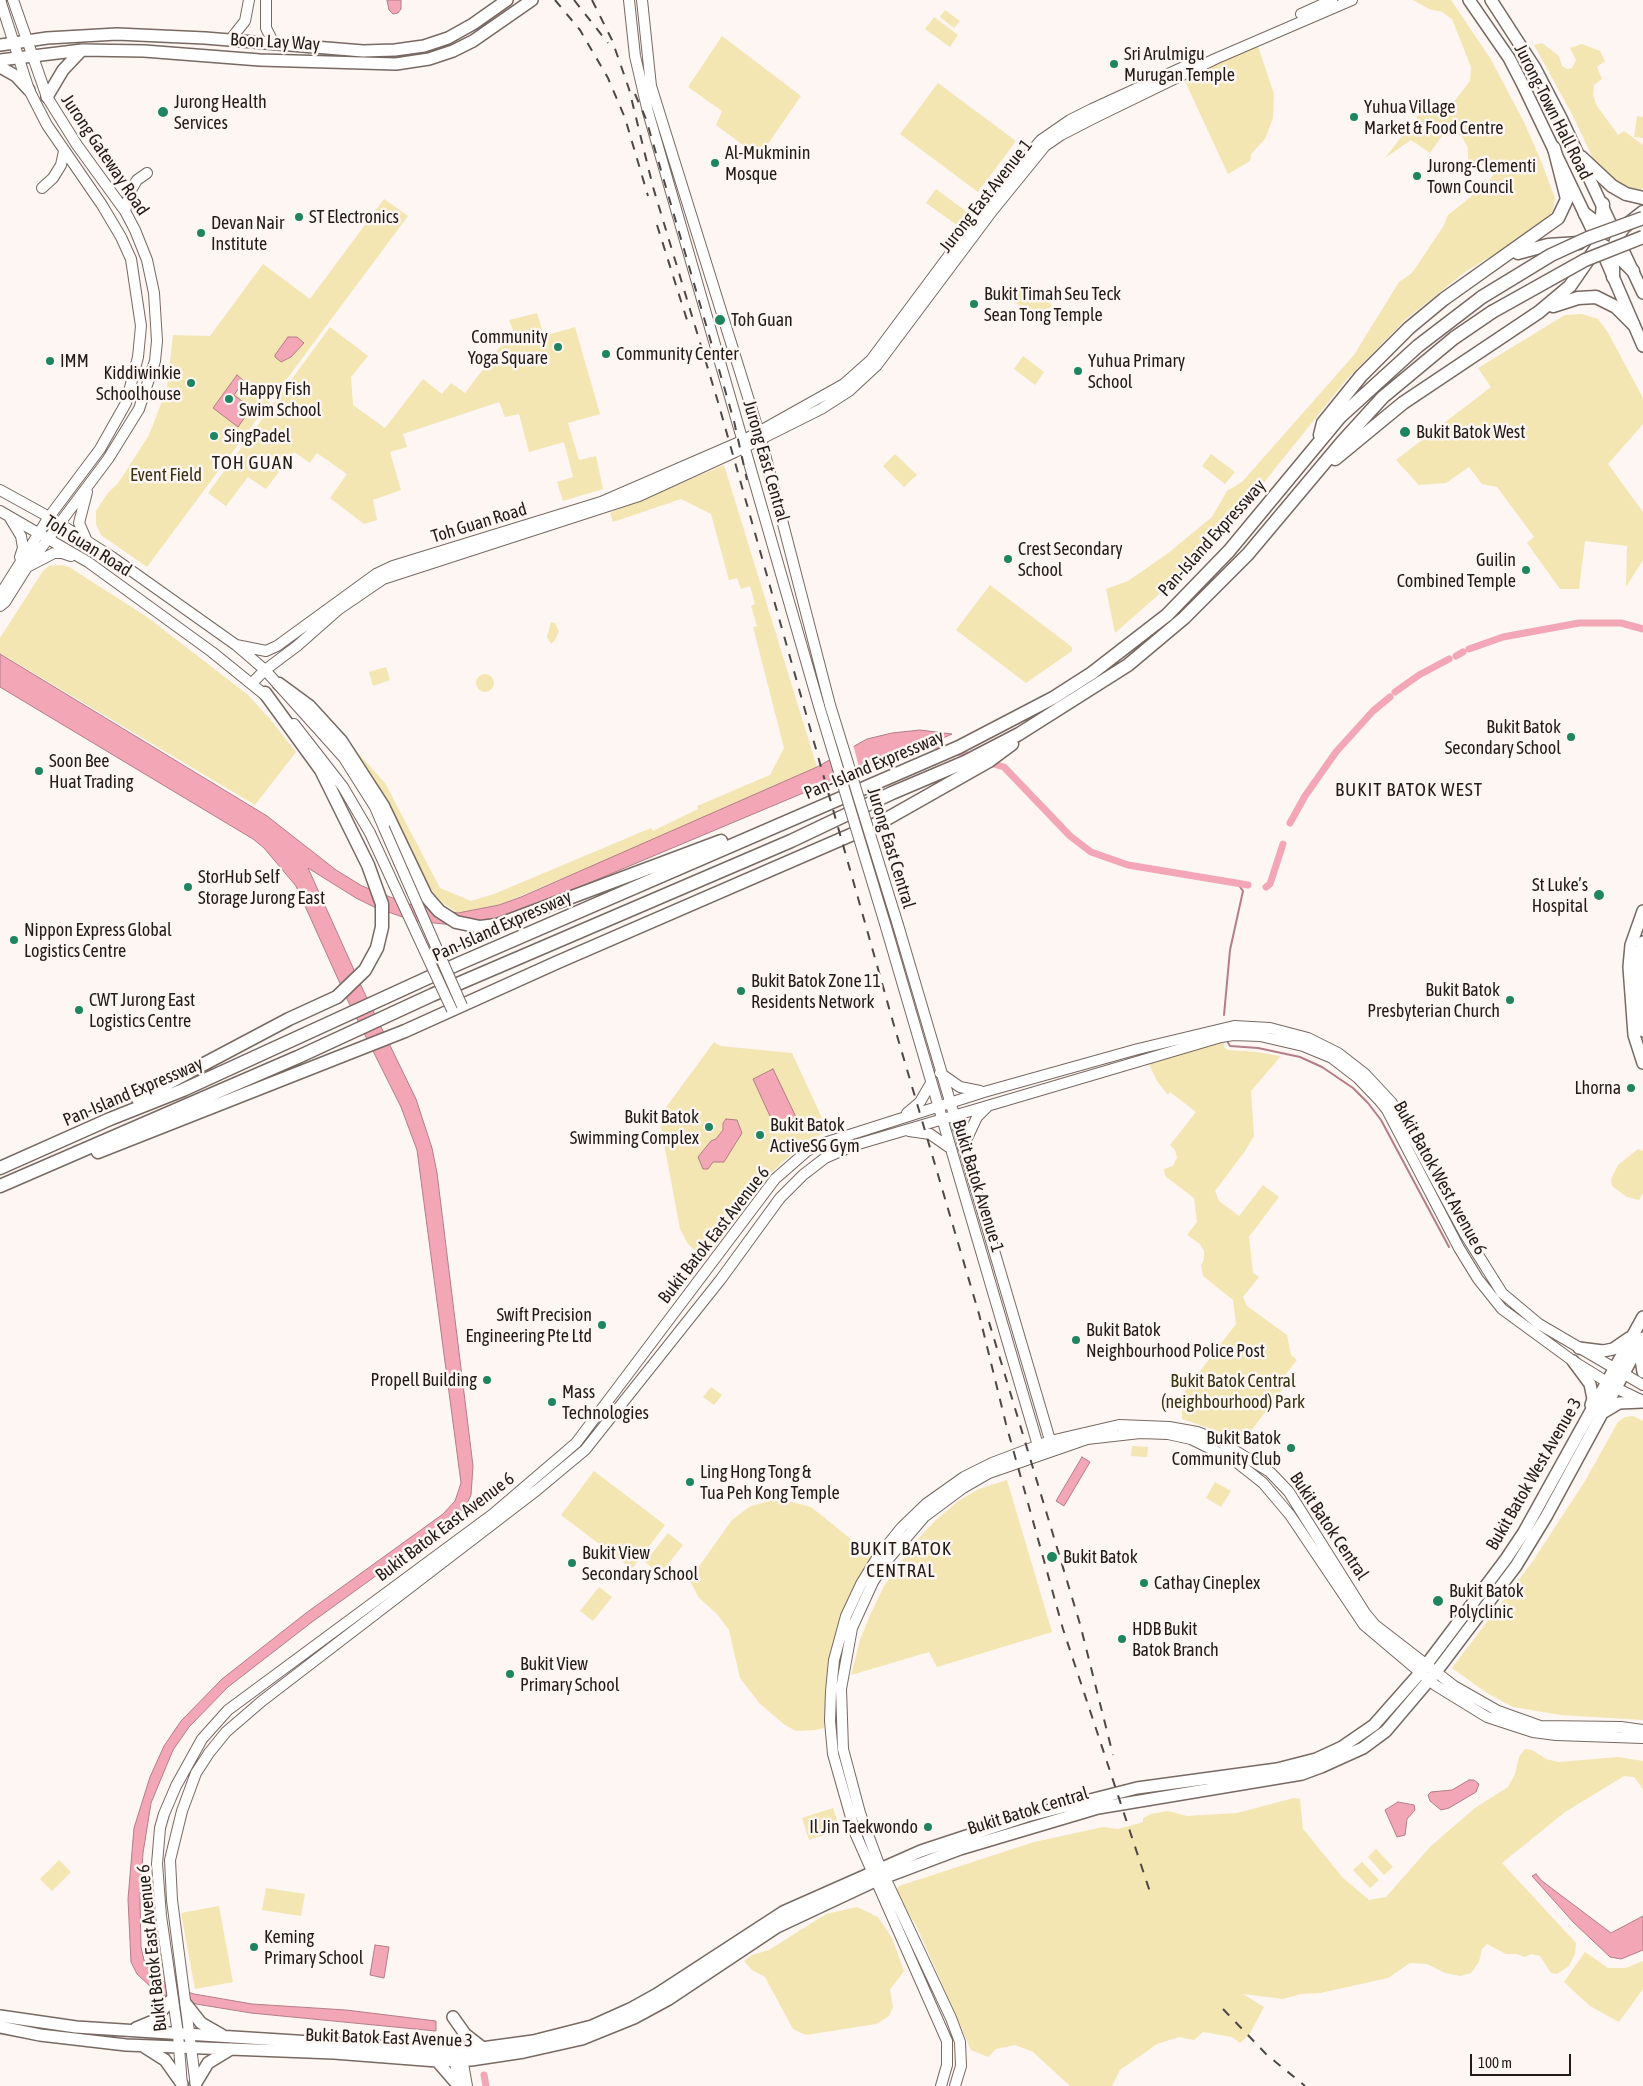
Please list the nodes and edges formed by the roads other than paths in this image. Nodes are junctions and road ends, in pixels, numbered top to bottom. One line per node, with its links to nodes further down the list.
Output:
1 (0, 0): 16 (main road, Jurong Gateway Road)
2 (13, 0): 14 (main road, Jurong Gateway Road)
3 (249, 0): 15 (main road)
4 (266, 0): 17 (main road)
5 (507, 0): 17 (main road, Boon Lay Way)
6 (532, 0): 20 (main road, Boon Lay Way)
7 (629, 0): 54 (main road, Jurong East Central)
8 (642, 0): 52 (main road, Jurong East Central)
9 (1332, 0): 52 (main road, Jurong East Avenue 1)
10 (1352, 0): 52 (main road, Jurong East Avenue 1)
11 (1469, 0): 27 (main road, Jurong Town Hall Road)
12 (1491, 0): 29 (main road, Jurong Town Hall Road)
13 (97, 35): 14 (main road, Boon Lay Way); 15 (main road, Boon Lay Way); 20 (main road)
14 (27, 40): 16 (main road, Boon Lay Way); 21 (main road, Jurong Gateway Road)
15 (230, 40): 17 (main road, Boon Lay Way)
16 (12, 42): 18 (main road, Boon Lay Way); 22 (main road, Jurong Gateway Road)
17 (274, 44)
18 (0, 45)
19 (82, 50): 20 (main road, Boon Lay Way); 21 (main road, Boon Lay Way); 26 (main road)
20 (99, 50)
21 (32, 55): 22 (main road, Boon Lay Way); 26 (main road, Jurong Gateway Road)
22 (18, 57): 23 (main road, Boon Lay Way); 25 (main road, Jurong Gateway Road)
23 (0, 60)
24 (0, 67): 25 (main road)
25 (30, 90): 28 (main road, Jurong Gateway Road)
26 (47, 97): 34 (main road, Jurong Gateway Road)
27 (1554, 148): 36 (main road, Jurong Town Hall Road); 43 (highway)
28 (64, 151): 31 (main road); 50 (main road, Jurong Gateway Road)
29 (1581, 157): 32 (highway); 33 (main road, Jurong Town Hall Road)
30 (147, 173): 34 (main road)
31 (42, 188)
32 (1643, 198)
33 (1603, 204): 38 (highway); 39 (main road, Jurong Town Hall Road)
34 (125, 211): 51 (main road, Jurong Gateway Road)
35 (1643, 212): 39 (highway)
36 (1585, 214): 38 (highway); 41 (main road, Jurong Town Hall Road)
37 (1643, 218): 53 (highway, Pan-Island Expressway, bridge)
38 (1602, 228): 39 (highway); 41 (highway)
39 (1617, 236): 40 (highway); 42 (highway); 44 (main road, Jurong Town Hall Road)
40 (1643, 239): 57 (highway, Pan-Island Expressway, bridge)
41 (1599, 244): 42 (highway); 43 (highway); 45 (main road, Jurong Town Hall Road); 47 (highway)
42 (1613, 251): 44 (highway); 45 (highway)
43 (1502, 259): 53 (highway)
44 (1633, 271): 46 (main road, Jurong Town Hall Road)
45 (1613, 277): 48 (main road, Jurong Town Hall Road)
46 (1643, 293)
47 (1539, 312): 48 (highway); 57 (highway)
48 (1633, 324): 49 (main road, Jurong Town Hall Road)
49 (1643, 346)
50 (116, 421): 51 (main road); 59 (main road, Jurong Gateway Road)
51 (129, 427): 55 (main road, Jurong Gateway Road)
52 (760, 436): 54 (main road, Jurong East Avenue 1); 75 (main road, Jurong East Central, bridge)
53 (1319, 440): 73 (highway, Pan-Island Expressway)
54 (745, 443): 67 (main road, Toh Guan Road); 68 (main road, Toh Guan Road); 76 (main road, Jurong East Central, bridge)
55 (90, 484): 60 (main road, Jurong Gateway Road); 62 (main road)
56 (0, 490): 59 (main road, Toh Guan Road)
57 (1288, 507): 72 (highway, Pan-Island Expressway)
58 (3, 513): 61 (main road, Toh Guan Road); 64 (main road)
59 (49, 517): 60 (main road, Toh Guan Road); 61 (main road, Jurong Gateway Road)
60 (59, 523): 61 (main road, Jurong Gateway Road); 62 (main road, Toh Guan Road)
61 (43, 536): 63 (main road, Toh Guan Road); 64 (main road)
62 (86, 540): 67 (main road, Toh Guan Road)
63 (88, 562): 64 (main road); 69 (main road, Toh Guan Road)
64 (23, 565): 65 (main road); 66 (main road)
65 (0, 595)
66 (0, 606)
67 (236, 645): 68 (main road, Toh Guan Road)
68 (265, 670): 69 (main road, Toh Guan Road); 70 (main road, Toh Guan Road)
69 (252, 683): 71 (main road, Toh Guan Road)
70 (279, 684): 73 (highway); 78 (main road, Toh Guan Road, bridge)
71 (265, 693): 78 (main road, Toh Guan Road, bridge); 89 (highway)
72 (983, 760): 78 (highway); 95 (highway, Pan-Island Expressway)
73 (800, 815): 89 (highway, Pan-Island Expressway)
74 (1643, 911): 80 (main road)
75 (898, 926): 81 (main road, Bukit Batok Avenue 1)
76 (886, 927): 82 (main road, Bukit Batok Avenue 1)
77 (1643, 942): 79 (main road)
78 (457, 1008): 95 (highway)
79 (1643, 1030)
80 (1643, 1063)
81 (940, 1073): 83 (main road); 84 (main road, Bukit Batok Avenue 1)
82 (931, 1083): 86 (main road, Bukit Batok Avenue 1); 87 (main road)
83 (984, 1092): 84 (main road, Bukit Batok West Avenue 6); 98 (main road, Bukit Batok West Avenue 6)
84 (950, 1102): 86 (main road, Bukit Batok East Avenue 6); 88 (main road, Bukit Batok Avenue 1)
85 (991, 1104): 88 (main road, Bukit Batok West Avenue 6); 92 (main road); 99 (main road, Bukit Batok West Avenue 6)
86 (937, 1107): 87 (main road, Bukit Batok East Avenue 6); 90 (main road, Bukit Batok Avenue 1)
87 (905, 1116): 113 (main road, Bukit Batok East Avenue 6)
88 (954, 1116): 90 (main road, Bukit Batok East Avenue 6); 92 (main road, Bukit Batok Avenue 1)
89 (110, 1119): 94 (highway, Pan-Island Expressway)
90 (941, 1120): 91 (main road, Bukit Batok East Avenue 6); 93 (main road, Bukit Batok Avenue 1)
91 (901, 1131): 93 (main road); 114 (main road, Bukit Batok East Avenue 6)
92 (963, 1147): 107 (main road, Bukit Batok Avenue 1)
93 (950, 1148): 108 (main road, Bukit Batok Avenue 1)
94 (0, 1168)
95 (5, 1184)
96 (1643, 1317): 97 (main road, Bukit Batok West Avenue 3)
97 (1640, 1338): 98 (main road); 100 (main road, Bukit Batok West Avenue 3); 100 (main road, Bukit Batok West Avenue 3); 101 (main road)
98 (1579, 1348): 100 (main road, Bukit Batok West Avenue 6)
99 (1573, 1361): 102 (main road, Bukit Batok West Avenue 6); 106 (main road)
100 (1619, 1372): 102 (main road, Bukit Batok West Avenue 3); 103 (main road, Bukit Batok West Avenue 6)
101 (1643, 1372)
102 (1611, 1385): 104 (main road, Bukit Batok West Avenue 6); 105 (main road, Bukit Batok West Avenue 3); 106 (main road, Bukit Batok West Avenue 3)
103 (1643, 1385)
104 (1643, 1401): 105 (main road)
105 (1602, 1413): 109 (main road, Bukit Batok West Avenue 3)
106 (1588, 1414): 109 (main road, Bukit Batok West Avenue 3)
107 (1052, 1445): 108 (main road, Bukit Batok Central); 109 (main road, Bukit Batok Central)
108 (1039, 1449): 112 (main road, Bukit Batok Central)
109 (1428, 1673): 110 (main road); 111 (main road); 112 (main road, Bukit Batok Central)
110 (1643, 1730)
111 (1643, 1738)
112 (878, 1874): 125 (main road, Bukit Batok East Avenue 3); 126 (main road, Bukit Batok East Avenue 3); 131 (main road); 132 (main road)
113 (172, 1998): 118 (main road); 119 (main road, Bukit Batok East Avenue 6)
114 (186, 2002): 120 (main road, Bukit Batok East Avenue 6); 121 (main road)
115 (0, 2016): 118 (main road, Bukit Batok East Avenue 3)
116 (453, 2018): 125 (main road)
117 (0, 2027): 122 (main road, Bukit Batok East Avenue 3)
118 (132, 2030): 119 (main road, Bukit Batok East Avenue 3)
119 (178, 2034): 120 (main road, Bukit Batok East Avenue 3); 123 (main road, Bukit Batok East Avenue 6)
120 (190, 2034): 121 (main road, Bukit Batok East Avenue 3); 124 (main road, Bukit Batok East Avenue 6)
121 (230, 2043): 124 (main road, Bukit Batok East Avenue 3); 126 (main road, Bukit Batok East Avenue 3); 127 (main road, Bukit Batok East Avenue 3); 129 (main road)
122 (142, 2045): 123 (main road, Bukit Batok East Avenue 3); 128 (main road)
123 (179, 2046): 124 (main road, Bukit Batok East Avenue 3); 128 (main road, Bukit Batok East Avenue 6)
124 (192, 2047): 129 (main road, Bukit Batok East Avenue 6)
125 (483, 2048): 126 (main road, Bukit Batok East Avenue 3)
126 (458, 2055): 127 (main road, Bukit Batok East Avenue 3); 130 (main road)
127 (437, 2061): 130 (main road)
128 (182, 2085)
129 (196, 2085)
130 (461, 2085)
131 (941, 2086)
132 (955, 2086)

